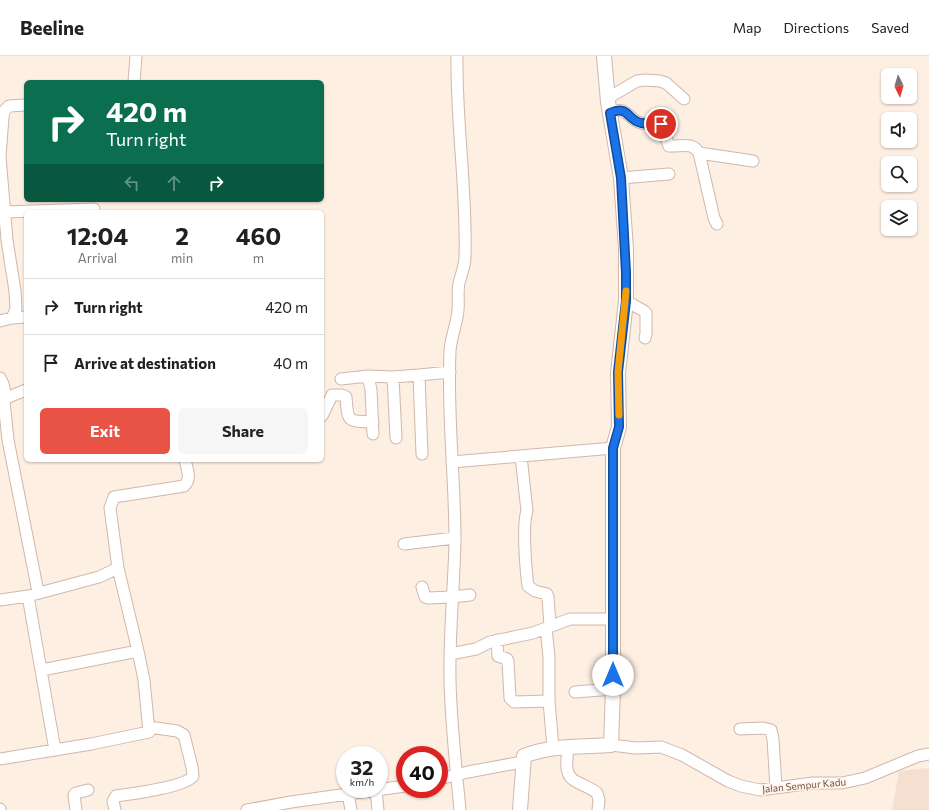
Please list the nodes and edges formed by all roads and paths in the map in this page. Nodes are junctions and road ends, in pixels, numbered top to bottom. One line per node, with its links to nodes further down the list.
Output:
1 (136, 56): 4 (street)
2 (457, 56): 24 (street)
3 (604, 56): 5 (street)
4 (134, 80)
5 (608, 98): 6 (street); 8 (street)
6 (684, 99)
7 (24, 105): 16 (street)
8 (610, 113): 9 (street); 12 (street)
9 (699, 153): 10 (street); 17 (street)
10 (753, 161)
11 (669, 174): 12 (street)
12 (621, 178): 19 (street)
13 (94, 209): 14 (street)
14 (64, 210)
15 (24, 211): 16 (street)
16 (4, 212): 18 (street)
17 (717, 224)
18 (4, 254): 21 (street)
19 (626, 301): 23 (street); 36 (street)
20 (24, 317): 21 (street)
21 (12, 318): 22 (street)
22 (0, 322)
23 (645, 338)
24 (450, 372): 25 (street); 40 (street)
25 (419, 375): 27 (street); 37 (street)
26 (368, 376): 27 (street); 29 (street); 33 (street)
27 (393, 377): 35 (street)
28 (0, 378): 31 (street)
29 (341, 379)
30 (24, 391): 31 (street)
31 (6, 398): 45 (street)
32 (324, 412): 33 (street)
33 (373, 422): 34 (street)
34 (373, 434)
35 (396, 438)
36 (613, 448): 38 (street); 49 (street)
37 (422, 454)
38 (521, 456): 40 (street); 50 (street)
39 (186, 462): 43 (street)
40 (452, 462): 41 (street)
41 (455, 538): 42 (street); 47 (street)
42 (404, 544)
43 (118, 568): 45 (street); 52 (street)
44 (422, 587): 47 (street)
45 (33, 594): 48 (street); 54 (street)
46 (470, 595): 47 (street)
47 (452, 598): 53 (street)
48 (0, 600)
49 (613, 619): 50 (street); 55 (street)
50 (548, 627): 51 (street); 57 (street)
51 (496, 640): 53 (street); 57 (street)
52 (138, 651): 54 (street); 58 (street)
53 (450, 654): 67 (street)
54 (42, 670): 63 (street)
55 (613, 689): 56 (street); 60 (street)
56 (575, 692)
57 (549, 701): 62 (street)
58 (149, 727): 63 (street); 76 (street)
59 (740, 729): 69 (street)
60 (611, 745): 61 (street); 69 (street, Jalan Sempur Kadu)
61 (568, 747): 62 (street); 82 (street)
62 (553, 748): 66 (street)
63 (55, 750): 65 (street)
64 (929, 754): 69 (street, Jalan Sempur Kadu)
65 (0, 759)
66 (522, 762): 67 (street); 81 (street)
67 (458, 774): 68 (street); 80 (street)
68 (448, 777)
69 (776, 788)
70 (88, 790): 75 (street)
71 (336, 797): 74 (street)
72 (349, 798): 78 (street)
73 (377, 798): 79 (street)
74 (292, 806): 77 (street)
75 (76, 810)
76 (115, 810)
77 (247, 810)
78 (351, 810)
79 (378, 810)
80 (460, 810)
81 (520, 810)
82 (598, 810)

